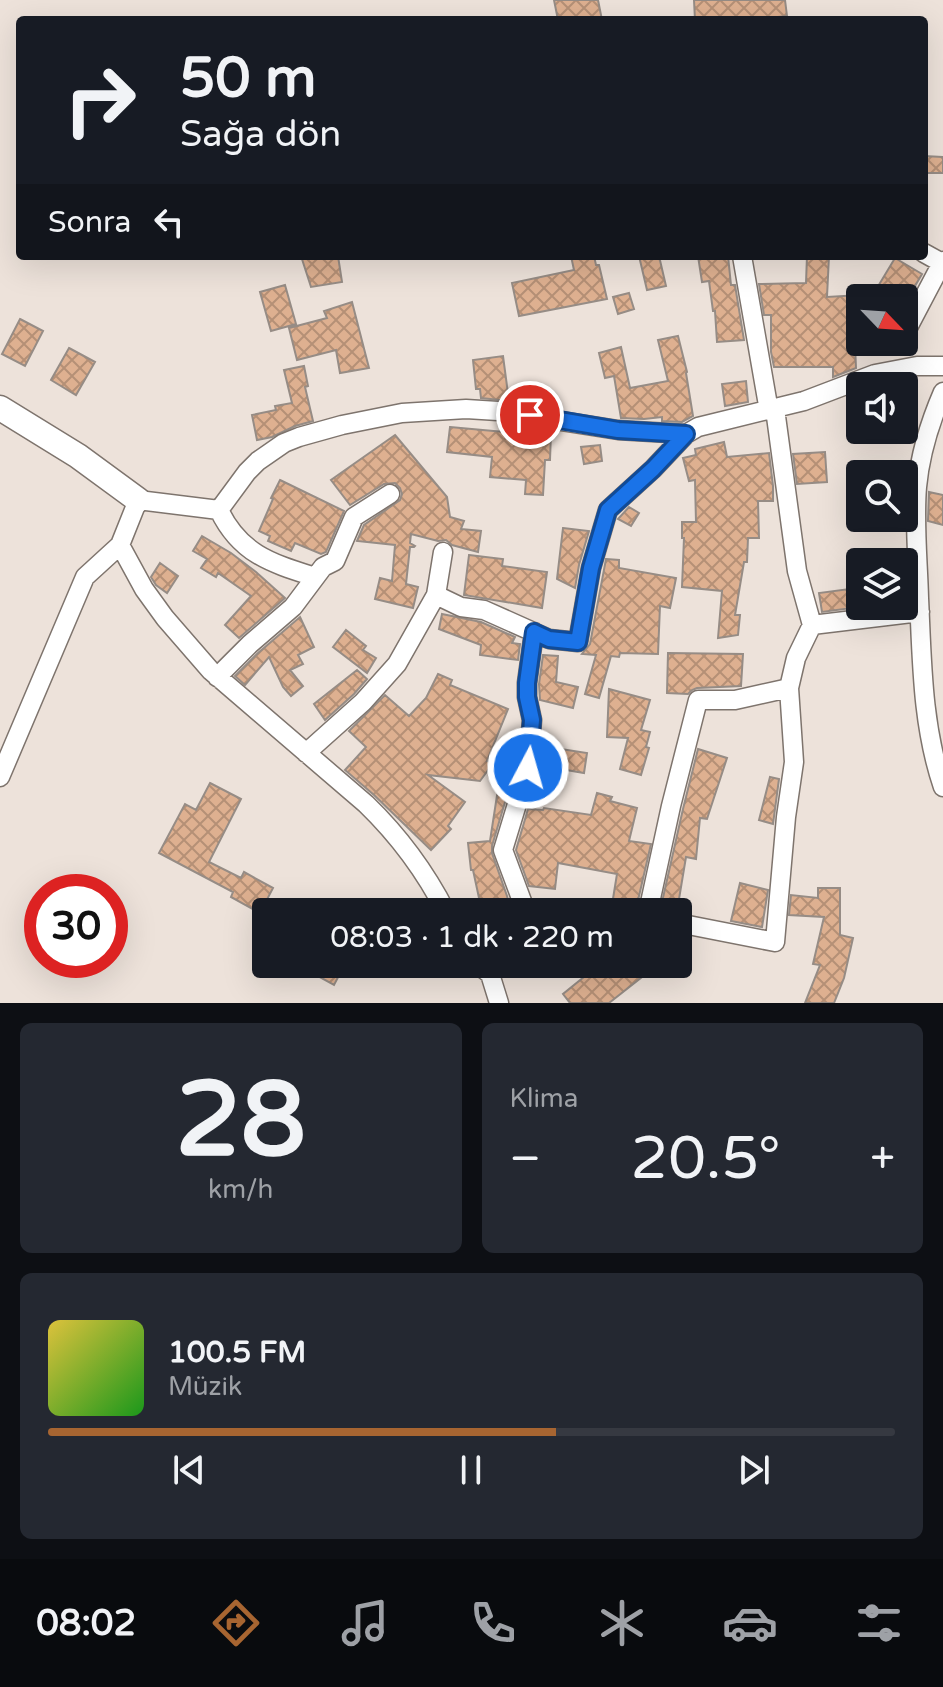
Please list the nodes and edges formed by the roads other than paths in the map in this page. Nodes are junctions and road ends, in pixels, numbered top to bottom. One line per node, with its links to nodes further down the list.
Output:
1 (743, 260): 9 (street)
2 (942, 262): 3 (street)
3 (918, 308)
4 (898, 356): 6 (street)
5 (943, 366): 6 (street)
6 (898, 369): 9 (street)
7 (943, 392): 18 (street)
8 (0, 408): 12 (street)
9 (772, 410): 10 (street); 19 (street)
10 (686, 434): 13 (street); 20 (street)
11 (390, 494): 16 (street)
12 (138, 500): 13 (street); 14 (street)
13 (219, 510): 16 (street)
14 (120, 545): 21 (street); 24 (street)
15 (443, 552): 17 (street)
16 (315, 577): 21 (street)
17 (436, 595): 20 (street); 23 (street)
18 (920, 612): 19 (street); 25 (street)
19 (812, 625): 22 (street)
20 (534, 632): 27 (street)
21 (217, 677): 23 (street)
22 (789, 688): 28 (street); 29 (street)
23 (306, 753): 26 (street)
24 (0, 777)
25 (943, 787)
26 (438, 898)
27 (521, 898)
28 (651, 898)
29 (692, 926)
30 (492, 978): 31 (street)
31 (499, 1003)

